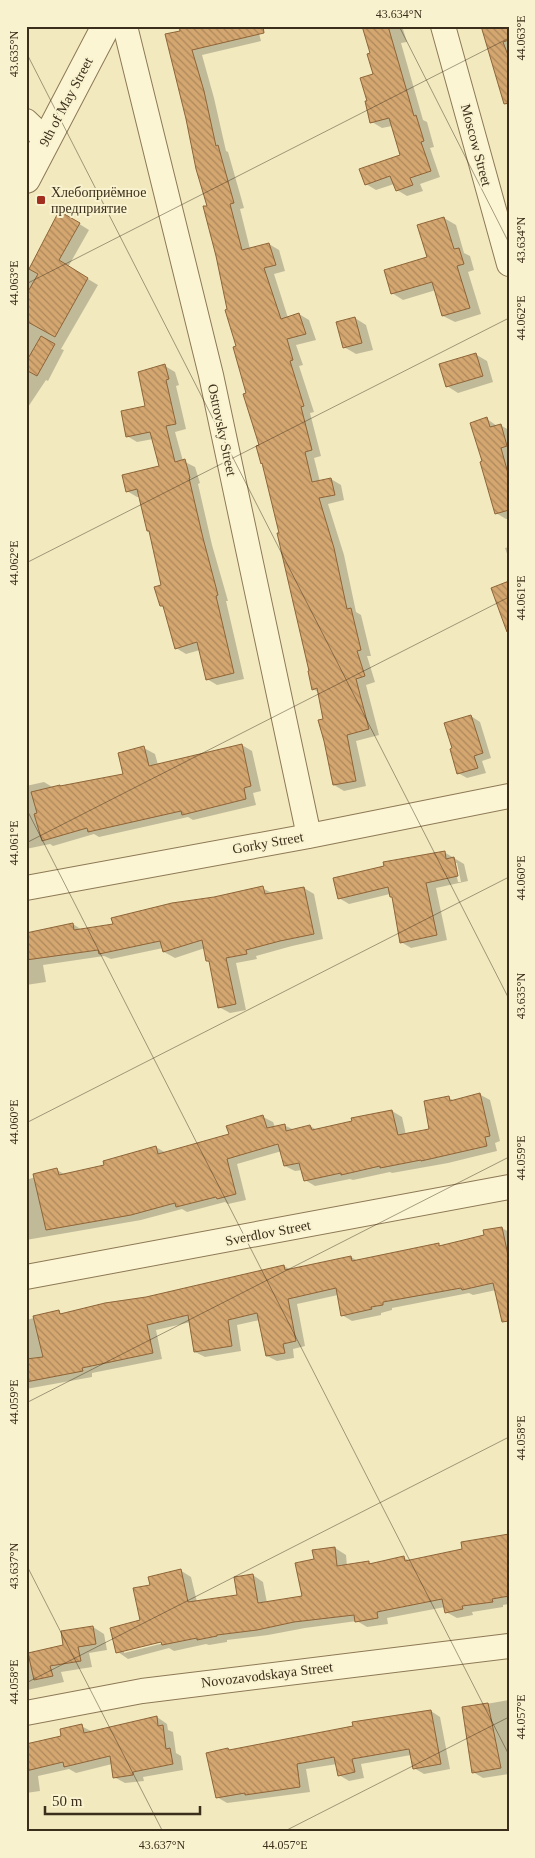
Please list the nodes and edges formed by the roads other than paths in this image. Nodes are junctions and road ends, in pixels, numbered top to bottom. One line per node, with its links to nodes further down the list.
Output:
1 (106, 26): 5 (street, 9th of May Street)
2 (125, 26): 9 (street, Ostrovsky Street)
3 (443, 26): 7 (street, Moscow Street)
4 (26, 121): 5 (street)
5 (46, 140): 6 (street, 9th of May Street)
6 (26, 179)
7 (509, 264)
8 (509, 796): 9 (street, Gorky Street)
9 (309, 836): 10 (street, Gorky Street)
10 (26, 888)
11 (509, 1187): 12 (street, Sverdlov Street)
12 (26, 1278)
13 (509, 1646): 14 (street, Novozavodskaya Street)
14 (26, 1713)

